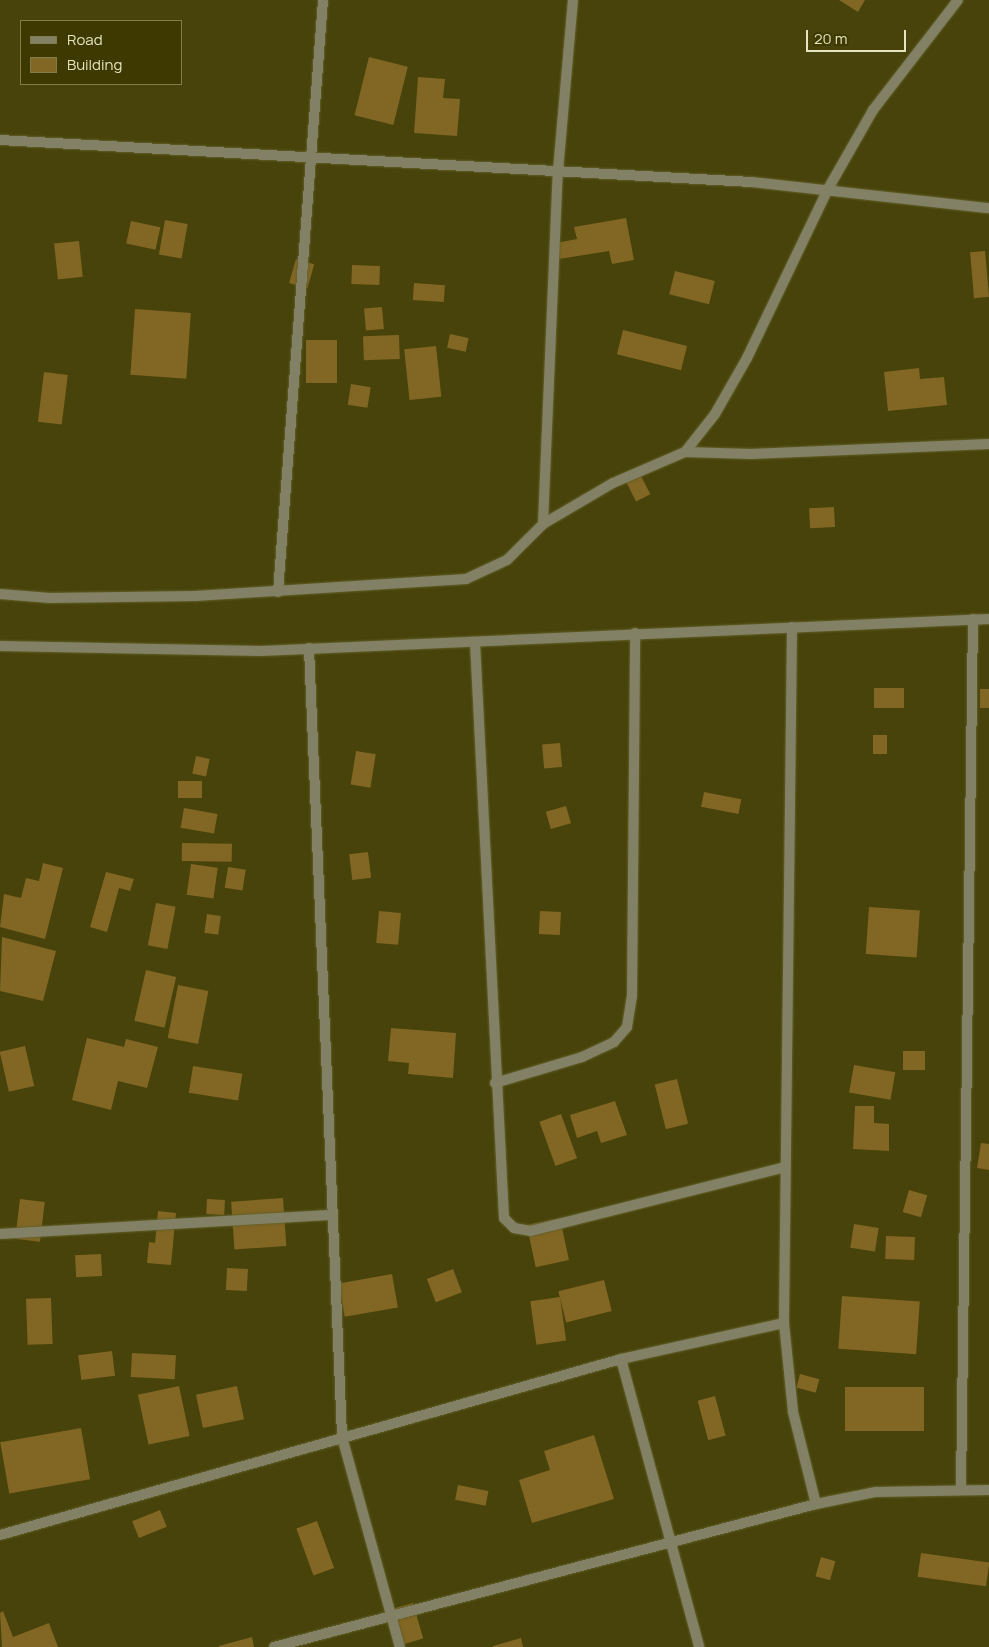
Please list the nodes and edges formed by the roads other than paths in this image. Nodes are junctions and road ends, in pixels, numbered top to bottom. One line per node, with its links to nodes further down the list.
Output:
1 (322, 0): 5 (street)
2 (573, 0): 6 (street)
3 (958, 0): 7 (street)
4 (0, 140): 5 (street)
5 (309, 158): 6 (street); 12 (street)
6 (558, 171): 7 (street); 11 (street)
7 (828, 190): 8 (street); 10 (street)
8 (989, 208)
9 (989, 444): 10 (street)
10 (685, 452): 11 (street)
11 (544, 524): 12 (street)
12 (278, 592): 13 (street)
13 (0, 594)
14 (973, 619): 15 (street); 16 (street); 28 (street)
15 (989, 619)
16 (792, 627): 17 (street); 22 (street)
17 (635, 633): 18 (street); 21 (street)
18 (475, 642): 20 (street); 21 (street)
19 (0, 646): 20 (street)
20 (310, 648): 23 (street)
21 (495, 1083): 22 (street)
22 (785, 1167): 25 (street)
23 (332, 1215): 24 (street); 27 (street)
24 (0, 1234)
25 (784, 1323): 26 (street); 30 (street)
26 (621, 1359): 27 (street); 32 (street)
27 (342, 1437): 31 (street); 33 (street)
28 (961, 1488): 29 (street); 30 (street)
29 (989, 1490)
30 (816, 1504): 32 (street)
31 (0, 1535)
32 (669, 1544): 33 (street); 36 (street)
33 (391, 1614): 34 (street); 35 (street)
34 (274, 1647)
35 (400, 1647)
36 (699, 1647)

